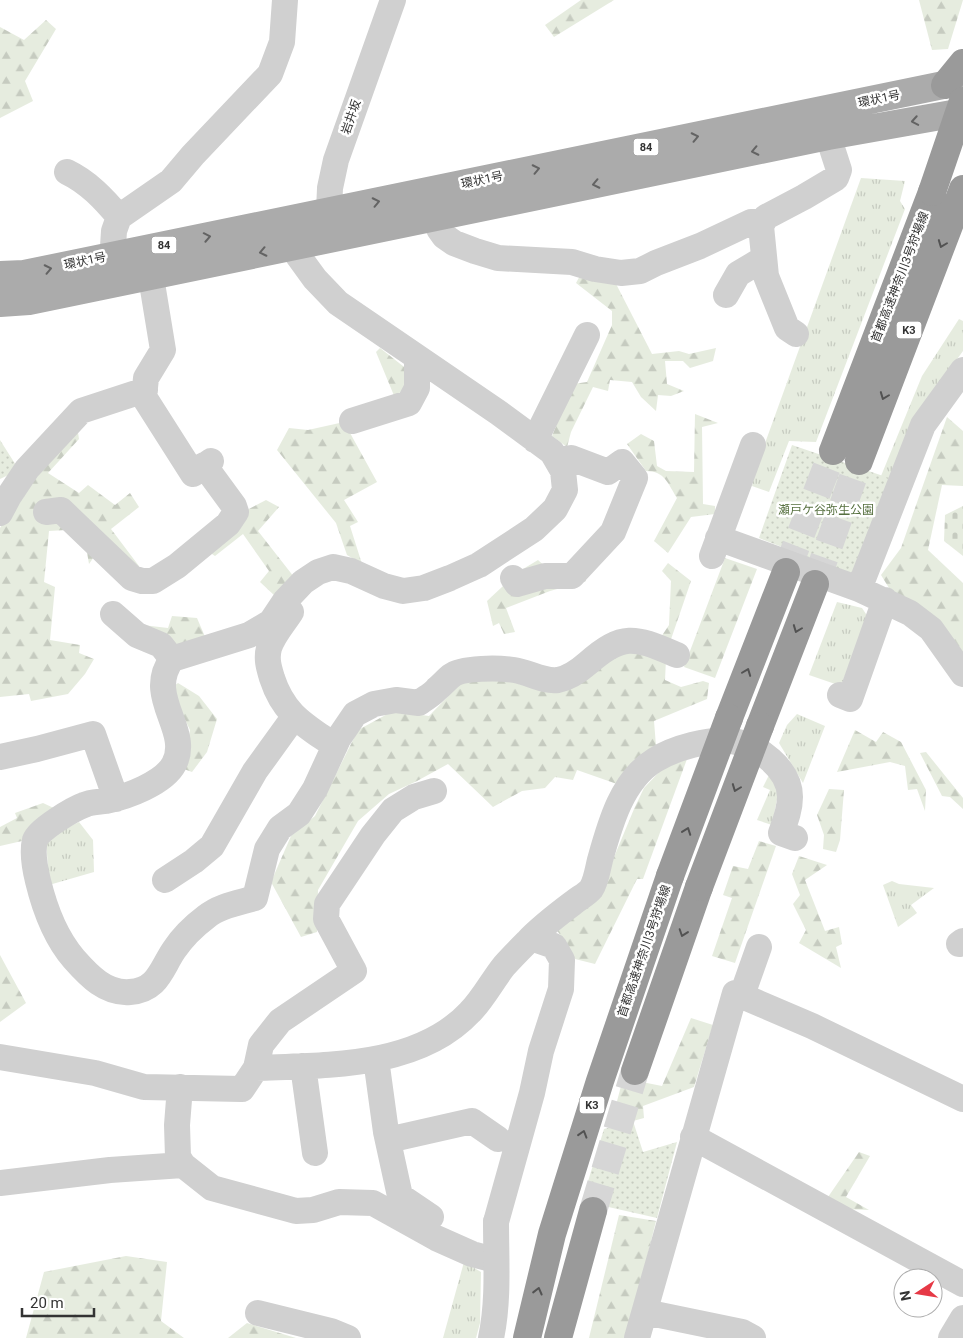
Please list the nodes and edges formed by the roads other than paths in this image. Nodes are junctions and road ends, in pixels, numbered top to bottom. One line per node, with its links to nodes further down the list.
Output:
1 (285, 0): 11 (street)
2 (393, 0): 9 (street, 岩井坂)
3 (963, 63): 4 (highway, 首都高速神奈川3号狩場線)
4 (957, 89): 9 (main road, 環状1号 / 84, one-way to 4); 30 (highway, 首都高速神奈川3号狩場線 / K3, bridge)
5 (963, 112): 6 (main road, 84, one-way to 6)
6 (828, 136): 10 (main road, 84, one-way to 10); 12 (street)
7 (67, 172): 11 (street)
8 (961, 194): 32 (highway, K3, one-way to 32)
9 (329, 212): 13 (street, 岩井坂); 15 (main road, 環状1号 / 84, one-way to 9)
10 (439, 216): 12 (street); 13 (main road, 84)
11 (119, 217): 15 (street)
12 (763, 222): 16 (street)
13 (328, 239): 14 (main road, 84)
14 (291, 246): 18 (main road, 84, one-way to 18); 24 (street)
15 (112, 256): 17 (main road, 環状1号 / 84, one-way to 15); 19 (street)
16 (763, 258): 20 (street); 22 (street)
17 (0, 275)
18 (151, 277): 19 (main road, 84); 26 (street)
19 (111, 285): 21 (main road, 84)
20 (726, 295)
21 (0, 303)
22 (796, 334)
23 (587, 335): 28 (street)
24 (417, 357): 27 (street); 28 (street)
25 (963, 370): 40 (street)
26 (145, 390): 33 (street); 35 (street)
27 (352, 421)
28 (535, 440): 31 (street)
29 (753, 445): 40 (street)
30 (833, 451)
31 (556, 460): 36 (street); 36 (street)
32 (859, 462)
33 (13, 482): 34 (street)
34 (0, 512)
35 (46, 512)
36 (504, 564): 38 (street)
37 (786, 572): 79 (highway, 首都高速神奈川3号狩場線 / K3, one-way to 37, bridge)
38 (303, 582): 44 (street); 47 (street)
39 (815, 584): 61 (highway, one-way to 61, bridge)
40 (859, 589): 41 (street)
41 (885, 600): 45 (street); 46 (street)
42 (113, 614): 44 (street)
43 (677, 655): 48 (street)
44 (172, 659): 51 (street)
45 (963, 674)
46 (840, 695)
47 (294, 717): 48 (street); 53 (street)
48 (335, 746): 51 (street)
49 (0, 757): 51 (street)
50 (434, 791): 60 (street)
51 (116, 798)
52 (795, 838): 54 (street)
53 (166, 880)
54 (531, 938): 58 (street); 77 (street, bridge)
55 (759, 947): 56 (street)
56 (742, 995): 63 (street); 64 (street)
57 (0, 1057): 62 (street)
58 (376, 1059): 59 (street); 66 (street)
59 (303, 1066): 60 (street); 67 (street)
60 (256, 1068): 62 (street)
61 (635, 1071)
62 (180, 1088): 68 (street)
63 (963, 1099)
64 (693, 1137): 72 (street); 73 (street)
65 (498, 1139): 66 (street)
66 (388, 1140): 71 (street)
67 (315, 1153)
68 (183, 1165): 69 (street); 71 (street)
69 (0, 1183)
70 (593, 1212): 80 (highway)
71 (491, 1259): 78 (street)
72 (963, 1284)
73 (645, 1312): 81 (street); 82 (street)
74 (258, 1313): 76 (street)
75 (963, 1318): 83 (street)
76 (348, 1338)
77 (491, 1338)
78 (498, 1338)
79 (527, 1338)
80 (558, 1338)
81 (636, 1338)
82 (753, 1338)
83 (951, 1338)

